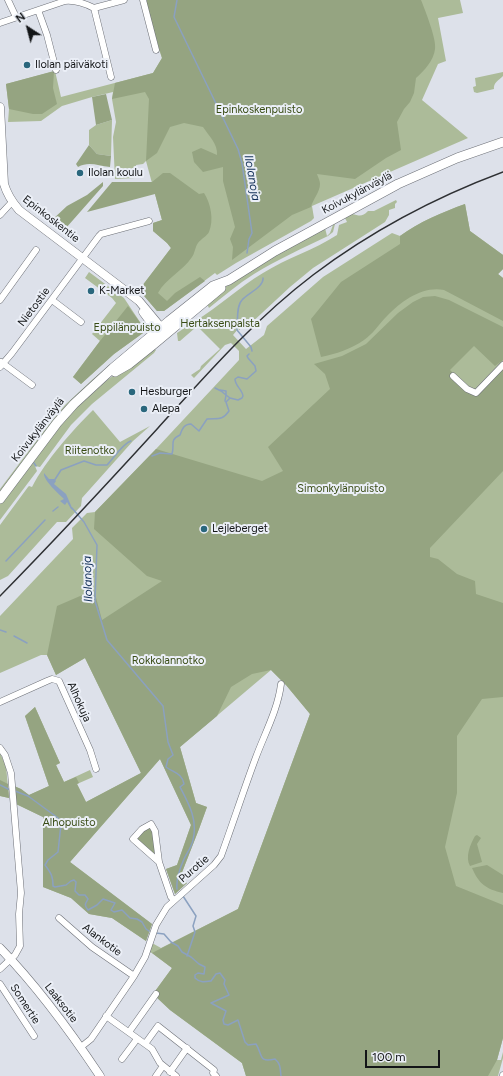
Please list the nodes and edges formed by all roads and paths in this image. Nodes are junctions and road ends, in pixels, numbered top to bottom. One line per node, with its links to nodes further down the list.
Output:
1 (8, 0): 8 (street)
2 (64, 0): 6 (street); 7 (street)
3 (124, 0): 5 (street)
4 (144, 0): 10 (street)
5 (115, 1): 6 (street)
6 (94, 8): 12 (street)
7 (38, 10): 8 (street); 11 (street)
8 (16, 17): 9 (street)
9 (0, 22)
10 (156, 50)
11 (56, 70)
12 (110, 77)
13 (0, 108): 15 (street, Epinkoskentie)
14 (503, 142): 23 (main road, Koivukylänväylä)
15 (12, 202): 16 (street); 19 (street, Epinkoskentie)
16 (0, 215)
17 (150, 221): 19 (street, Nietostie)
18 (36, 250): 20 (street)
19 (82, 258): 21 (street, Nietostie); 23 (street, Epinkoskentie)
20 (0, 300)
21 (52, 300): 22 (street); 24 (street, Nietostie)
22 (81, 322)
23 (161, 332): 28 (main road, Koivukylänväylä)
24 (1, 364): 27 (street)
25 (503, 365): 26 (street)
26 (453, 376)
27 (32, 385)
28 (0, 499)
29 (281, 684): 34 (street, Purotie)
30 (0, 702): 32 (street, Alhokuja)
31 (0, 748): 37 (street)
32 (96, 769)
33 (159, 862): 33 (street); 34 (street)
34 (174, 900): 39 (street, Purotie)
35 (59, 918): 39 (street, Alankotie)
36 (0, 948): 37 (street, Laaksotie)
37 (11, 959): 38 (street); 47 (street, Laaksotie)
38 (0, 969)
39 (134, 976): 42 (street, Purotie)
40 (0, 984): 44 (street, Somertie)
41 (156, 994): 43 (street)
42 (106, 1016): 43 (street); 47 (street, Purotie)
43 (129, 1032): 45 (street)
44 (34, 1036)
45 (137, 1038): 46 (street); 49 (street)
46 (145, 1044): 48 (street); 50 (street)
47 (81, 1047): 53 (street, Laaksotie)
48 (187, 1048): 51 (street); 52 (street)
49 (122, 1059)
50 (163, 1066): 51 (street); 54 (street)
51 (170, 1072): 55 (street)
52 (213, 1075)
53 (100, 1076)
54 (156, 1076)
55 (176, 1076)

